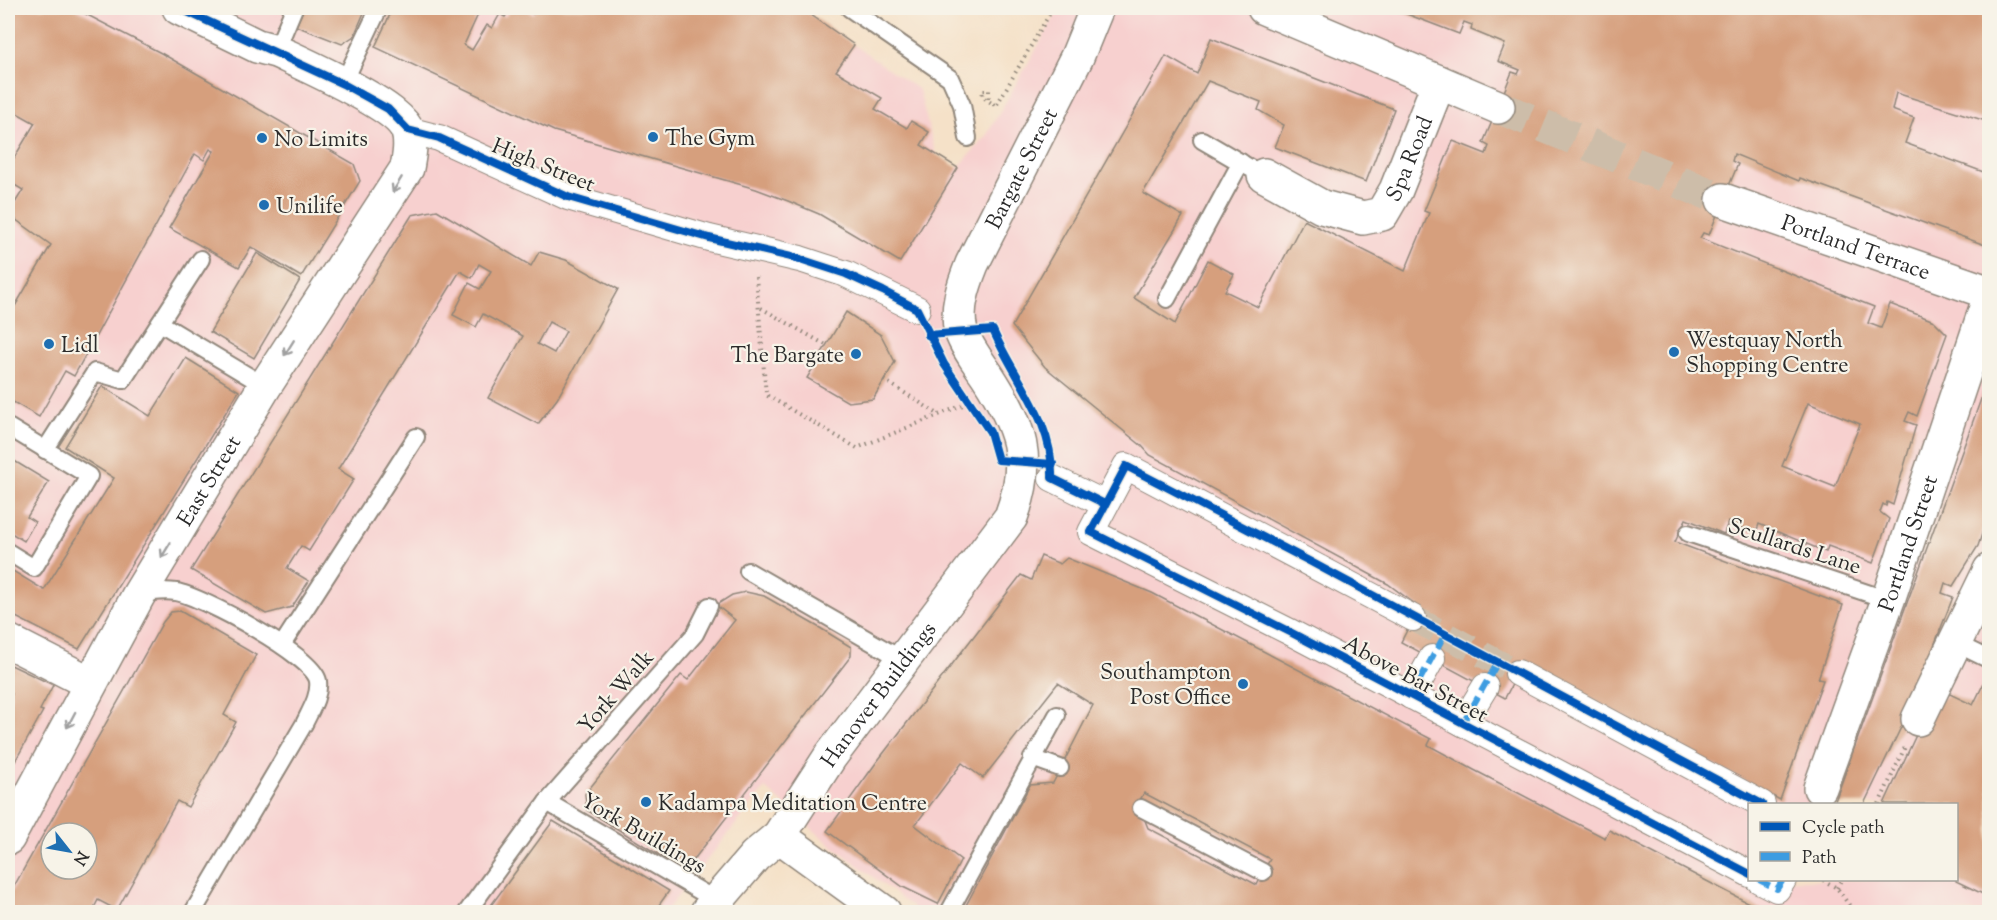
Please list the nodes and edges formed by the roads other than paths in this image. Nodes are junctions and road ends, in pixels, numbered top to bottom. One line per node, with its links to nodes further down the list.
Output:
1 (178, 8): 7 (street)
2 (294, 8): 7 (lane)
3 (380, 8): 9 (lane)
4 (849, 8): 12 (lane)
5 (1097, 8): 25 (street, Bargate Street)
6 (1264, 8): 8 (street)
7 (276, 51): 9 (street)
8 (1438, 82): 10 (street); 14 (street, Spa Road)
9 (344, 84): 11 (street)
10 (1498, 107)
11 (408, 130): 19 (street, High Street); 21 (street, East Street, one-way to 21)
12 (968, 138)
13 (1202, 140): 14 (lane)
14 (1252, 169): 18 (lane)
15 (1723, 200): 17 (street, Portland Terrace)
16 (201, 259): 20 (lane)
17 (1989, 295): 33 (street, Portland Street)
18 (1167, 299)
19 (917, 309)
20 (160, 323): 21 (lane); 24 (lane)
21 (265, 386): 32 (street, East Street, one-way to 32)
22 (8, 432): 24 (lane)
23 (416, 437): 37 (lane)
24 (45, 450): 29 (lane)
25 (1024, 462): 40 (street, Hanover Buildings)
26 (1052, 478): 27 (street)
27 (1105, 504): 35 (street, Above Bar Street); 45 (street, Above Bar Street)
28 (1688, 533): 33 (lane, Scullards Lane)
29 (8, 552)
30 (1989, 570): 36 (street)
31 (748, 571): 40 (lane)
32 (138, 596): 37 (lane); 43 (street, East Street)
33 (1888, 600): 51 (street, Portland Street)
34 (709, 606): 52 (lane, York Walk)
35 (1413, 618)
36 (1954, 643): 41 (lane); 47 (street)
37 (282, 645): 62 (lane)
38 (9, 646): 43 (street)
39 (1432, 658): 45 (street, Above Bar Street)
40 (903, 660): 55 (street, Hanover Buildings)
41 (1989, 660)
42 (1518, 673): 53 (street)
43 (90, 683): 56 (street, East Street, one-way to 56)
44 (1485, 687): 48 (street, Above Bar Street)
45 (1411, 696): 48 (street, Above Bar Street)
46 (1057, 715): 49 (lane)
47 (1918, 719)
48 (1464, 723): 58 (street, Above Bar Street)
49 (1032, 758): 50 (lane); 65 (lane)
50 (1060, 768)
51 (1820, 788)
52 (547, 801): 61 (lane, York Buildings); 63 (lane, York Walk)
53 (1760, 803)
54 (1141, 808): 57 (lane)
55 (779, 836): 61 (street, Hanover Buildings); 64 (street)
56 (8, 838)
57 (1263, 872)
58 (1748, 873)
59 (1763, 881): 60 (street)
60 (1782, 881)
61 (712, 907)
62 (194, 912)
63 (467, 912)
64 (884, 912)
65 (949, 912)

